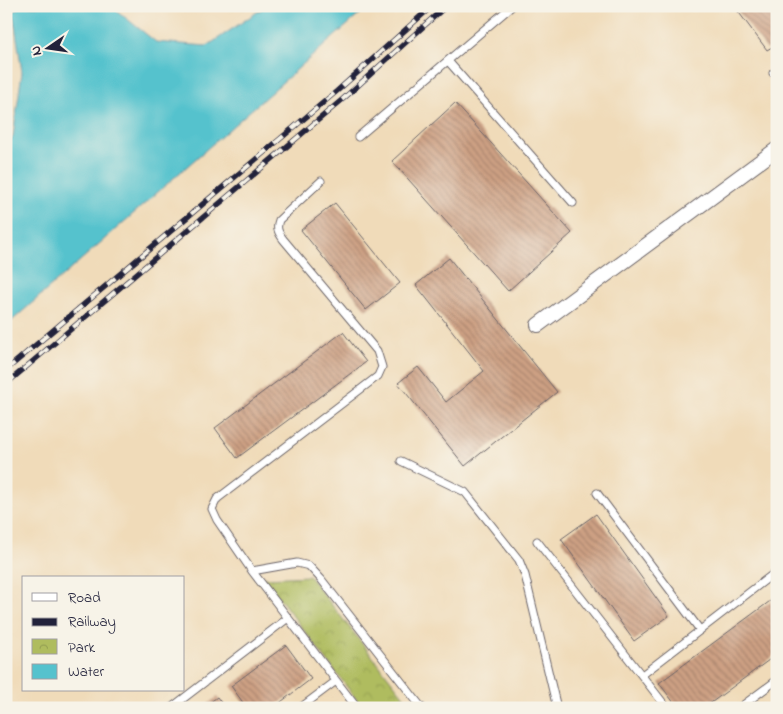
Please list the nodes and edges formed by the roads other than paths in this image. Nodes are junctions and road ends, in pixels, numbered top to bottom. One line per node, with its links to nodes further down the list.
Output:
1 (512, 6): 2 (lane)
2 (448, 60): 3 (lane); 6 (lane)
3 (358, 137)
4 (777, 149): 7 (street)
5 (321, 181): 11 (lane)
6 (573, 203)
7 (538, 325)
8 (401, 461): 22 (lane)
9 (597, 493): 14 (lane)
10 (538, 541): 15 (lane)
11 (252, 571): 13 (lane); 21 (lane)
12 (777, 571): 14 (lane)
13 (288, 618): 17 (lane); 18 (lane)
14 (700, 630): 15 (lane)
15 (642, 675): 23 (lane)
16 (777, 680): 24 (lane)
17 (336, 681): 19 (lane); 20 (lane)
18 (171, 708)
19 (300, 708)
20 (356, 708)
21 (422, 708)
22 (557, 708)
23 (667, 708)
24 (739, 708)

